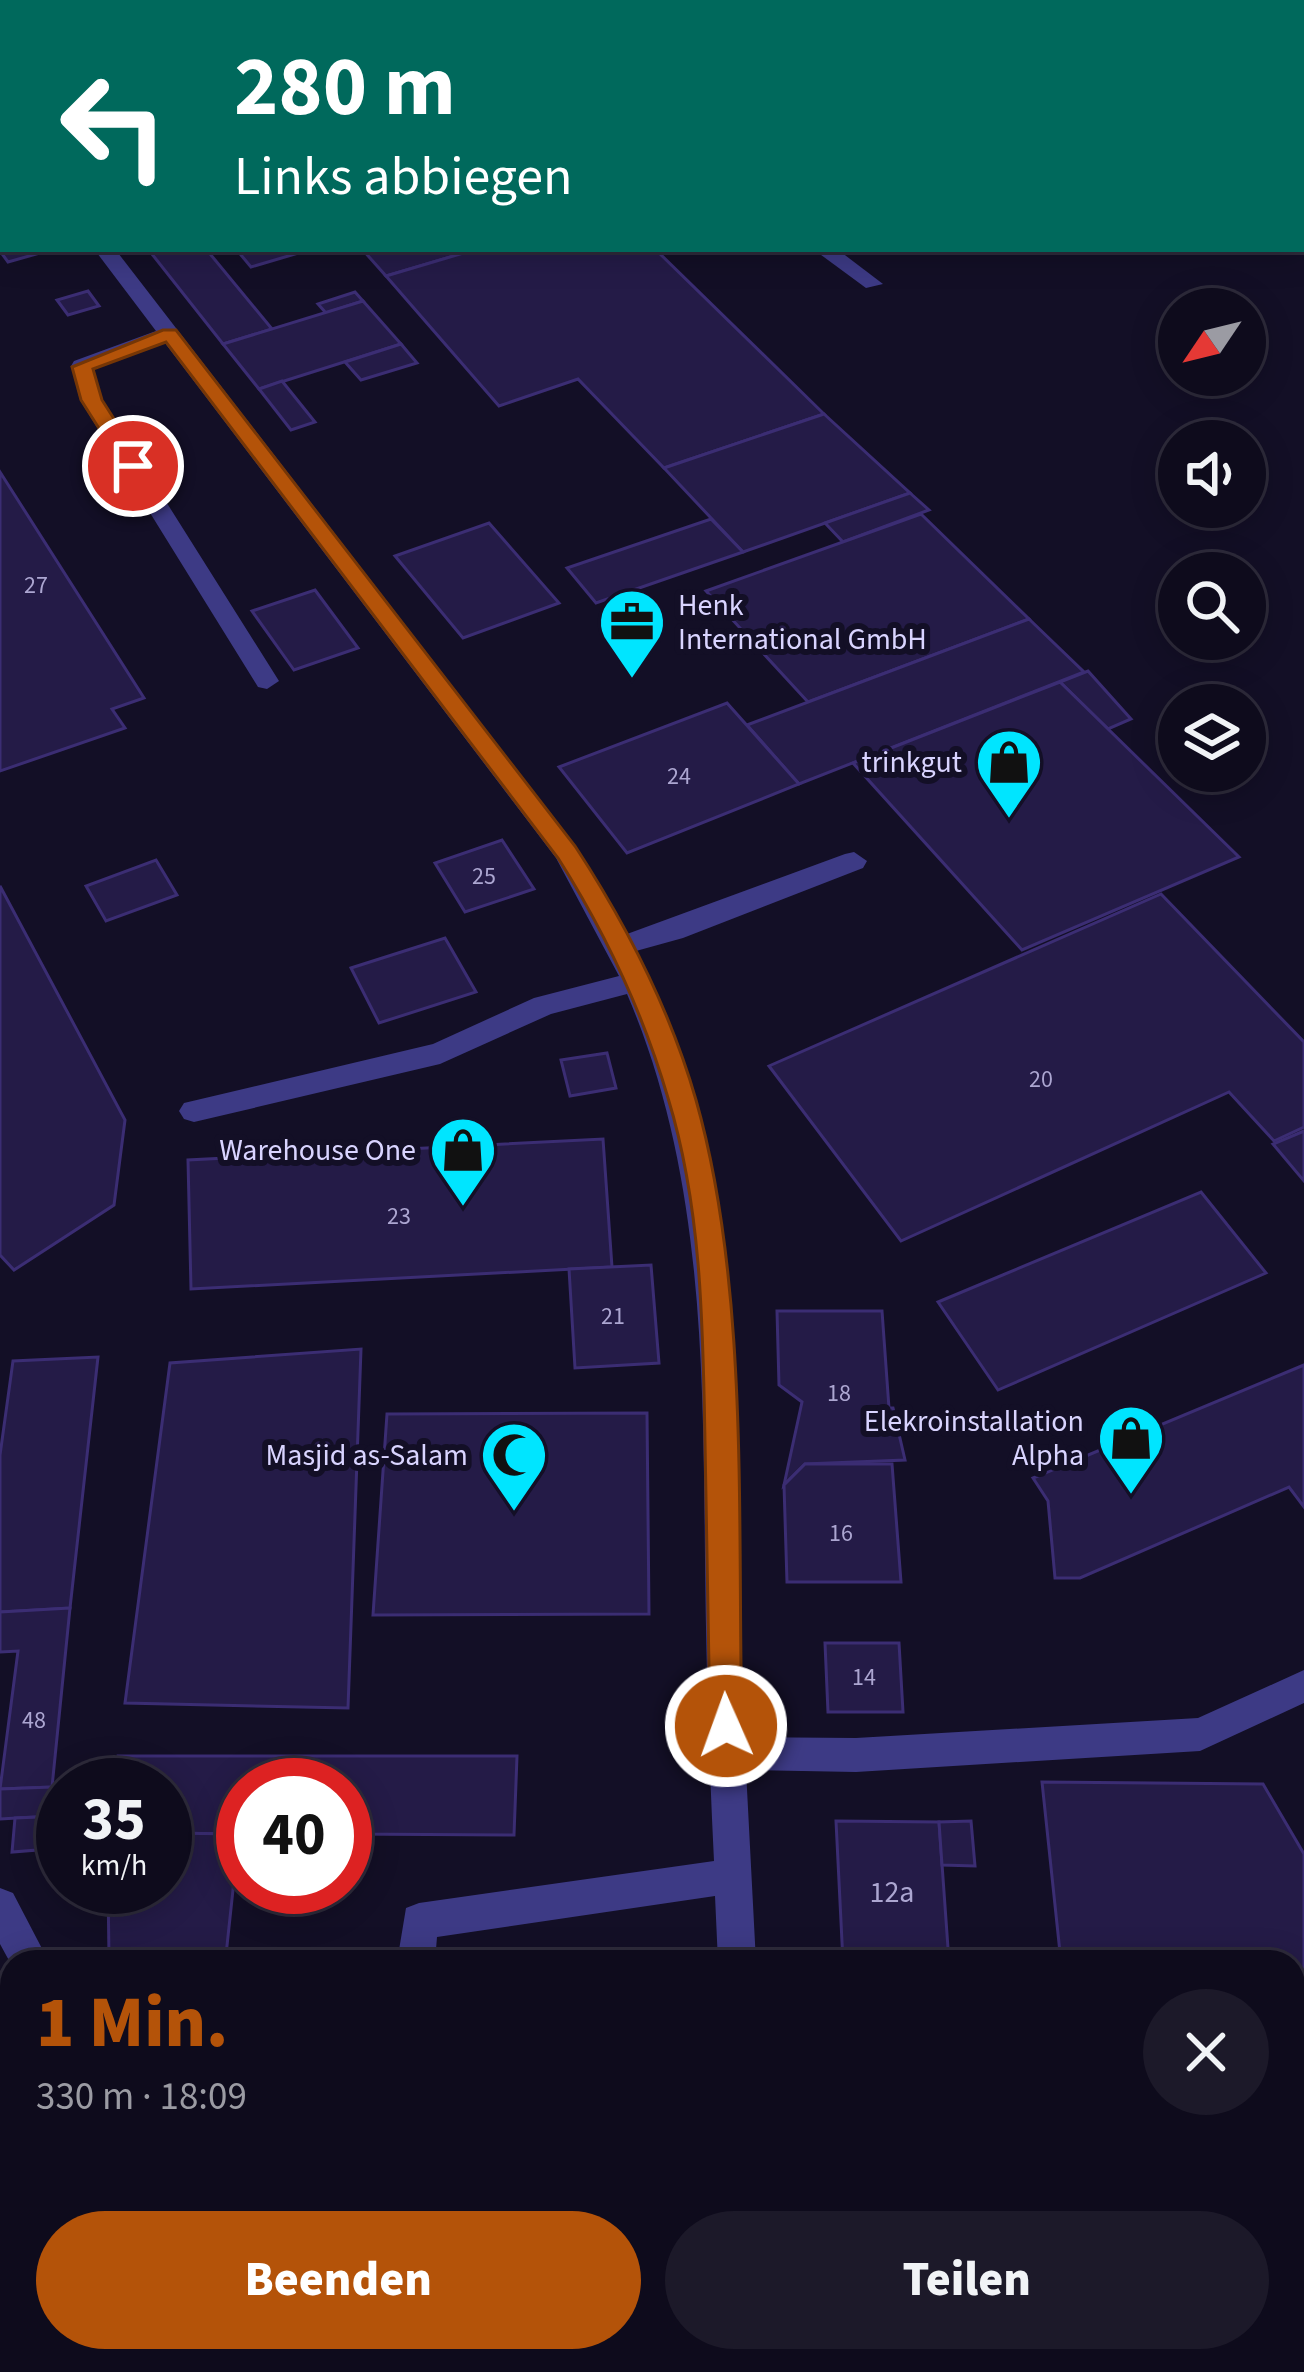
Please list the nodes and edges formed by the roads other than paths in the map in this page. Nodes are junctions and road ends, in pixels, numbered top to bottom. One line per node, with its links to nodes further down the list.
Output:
1 (106, 252): 4 (street)
2 (827, 252): 3 (street)
3 (873, 284)
4 (170, 334): 5 (street); 7 (street)
5 (267, 681)
6 (854, 861): 7 (street)
7 (622, 945): 8 (street)
8 (639, 981): 9 (street); 11 (street)
9 (194, 1111)
10 (1304, 1686): 11 (street)
11 (727, 1753): 12 (street)
12 (733, 1876): 15 (street); 16 (street)
13 (0, 1906): 14 (street)
14 (24, 1950)
15 (417, 1950)
16 (736, 1950)

